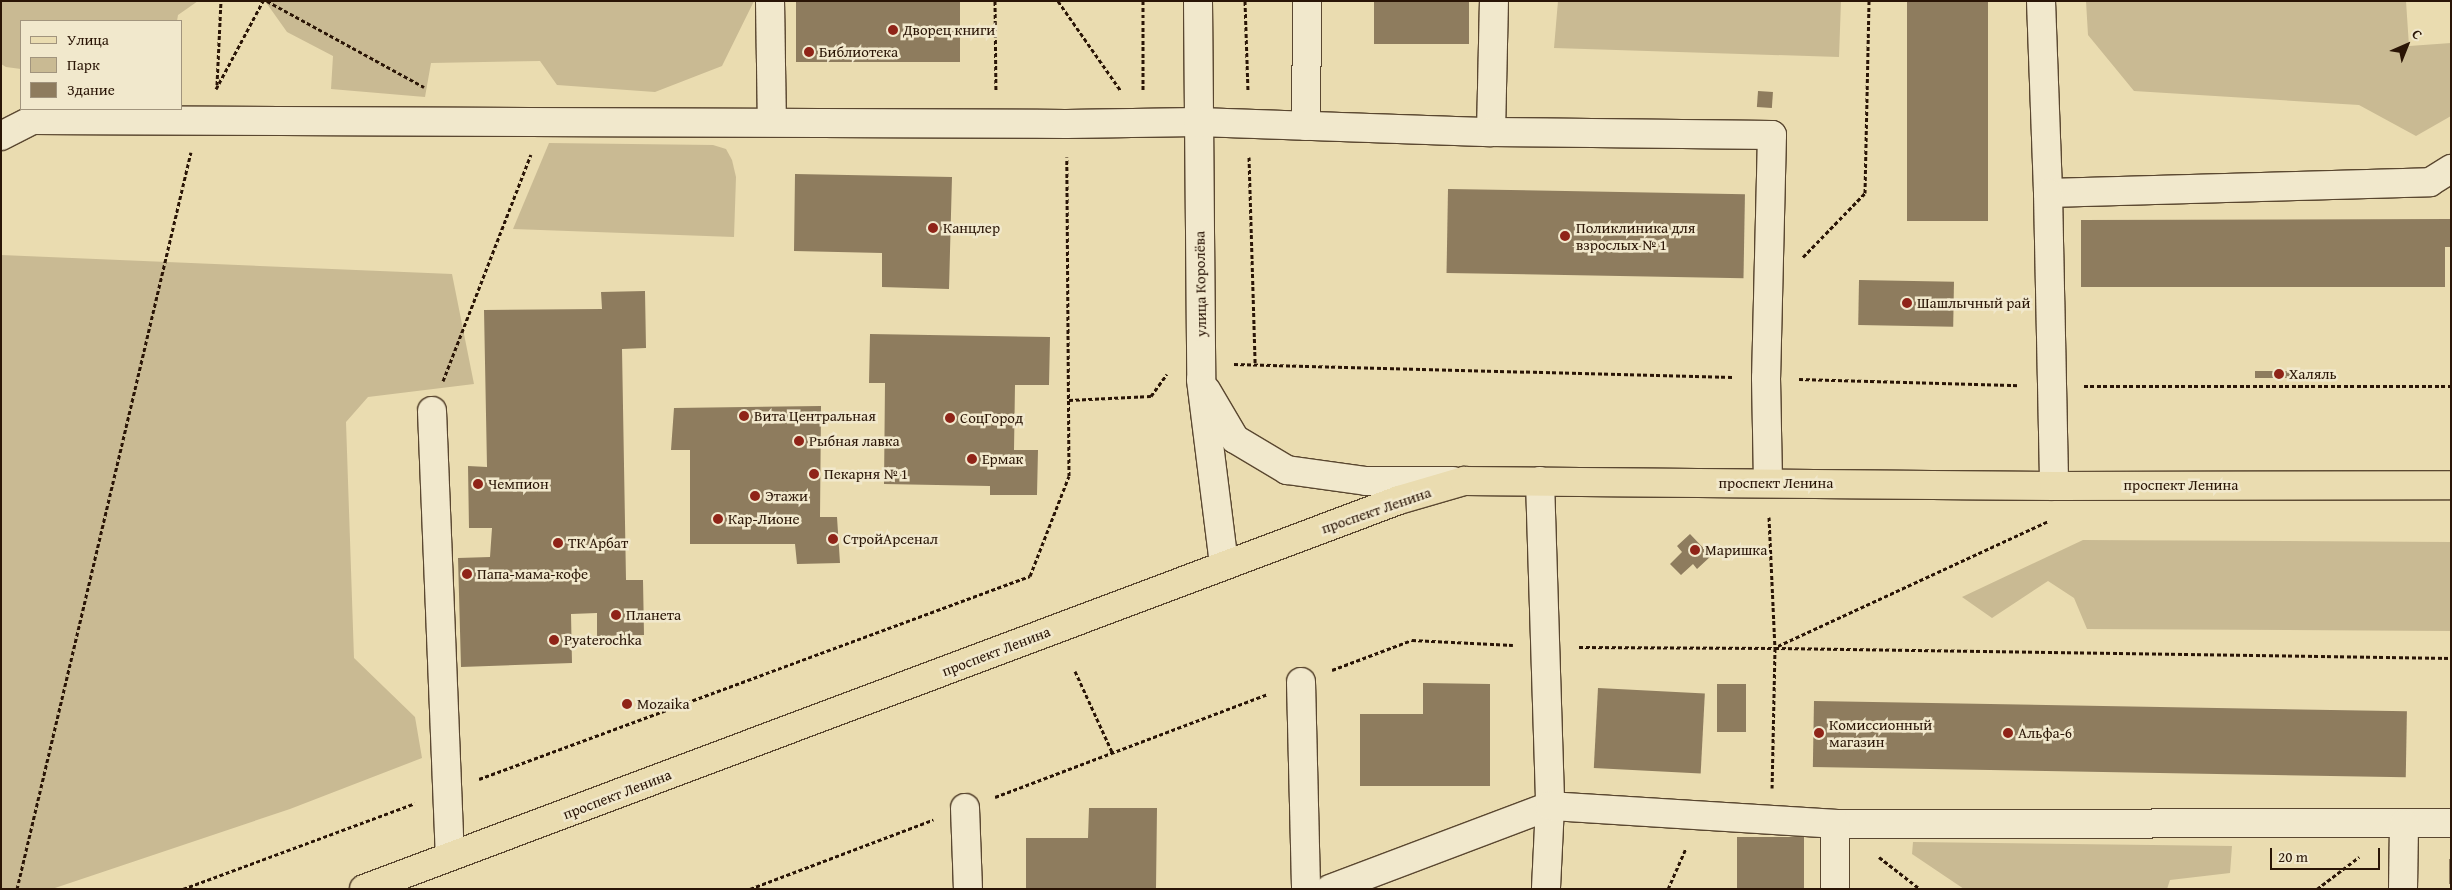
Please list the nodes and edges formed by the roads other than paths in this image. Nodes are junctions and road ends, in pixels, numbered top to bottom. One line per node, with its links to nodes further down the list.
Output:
1 (770, 1): 6 (street)
2 (1198, 1): 7 (street, улица Королёва)
3 (1307, 1): 8 (street)
4 (1494, 1): 9 (street)
5 (2041, 1): 12 (street)
6 (772, 122): 7 (street); 10 (street)
7 (1198, 122): 8 (street); 13 (street, улица Королёва)
8 (1306, 126): 9 (street)
9 (1491, 132): 17 (street)
10 (1, 136)
11 (2451, 169): 12 (street)
12 (2048, 193): 19 (street)
13 (1200, 380): 15 (street); 20 (street, улица Королёва)
14 (432, 411): 27 (street)
15 (1464, 481): 16 (main road, проспект Ленина); 20 (main road, проспект Ленина)
16 (1540, 481): 17 (main road, проспект Ленина); 22 (street)
17 (1768, 483): 19 (main road, проспект Ленина)
18 (2451, 485): 19 (main road, проспект Ленина)
19 (2054, 486)
20 (1224, 565): 27 (main road, проспект Ленина)
21 (1301, 682): 30 (street)
22 (1550, 806): 25 (street); 31 (street); 32 (street)
23 (965, 808): 29 (street)
24 (2451, 823): 26 (street)
25 (1834, 824): 26 (street); 33 (street)
26 (2404, 824): 34 (street)
27 (450, 856): 28 (main road, проспект Ленина)
28 (364, 889)
29 (968, 889)
30 (1306, 889)
31 (1330, 889)
32 (1546, 889)
33 (1835, 889)
34 (2403, 889)

